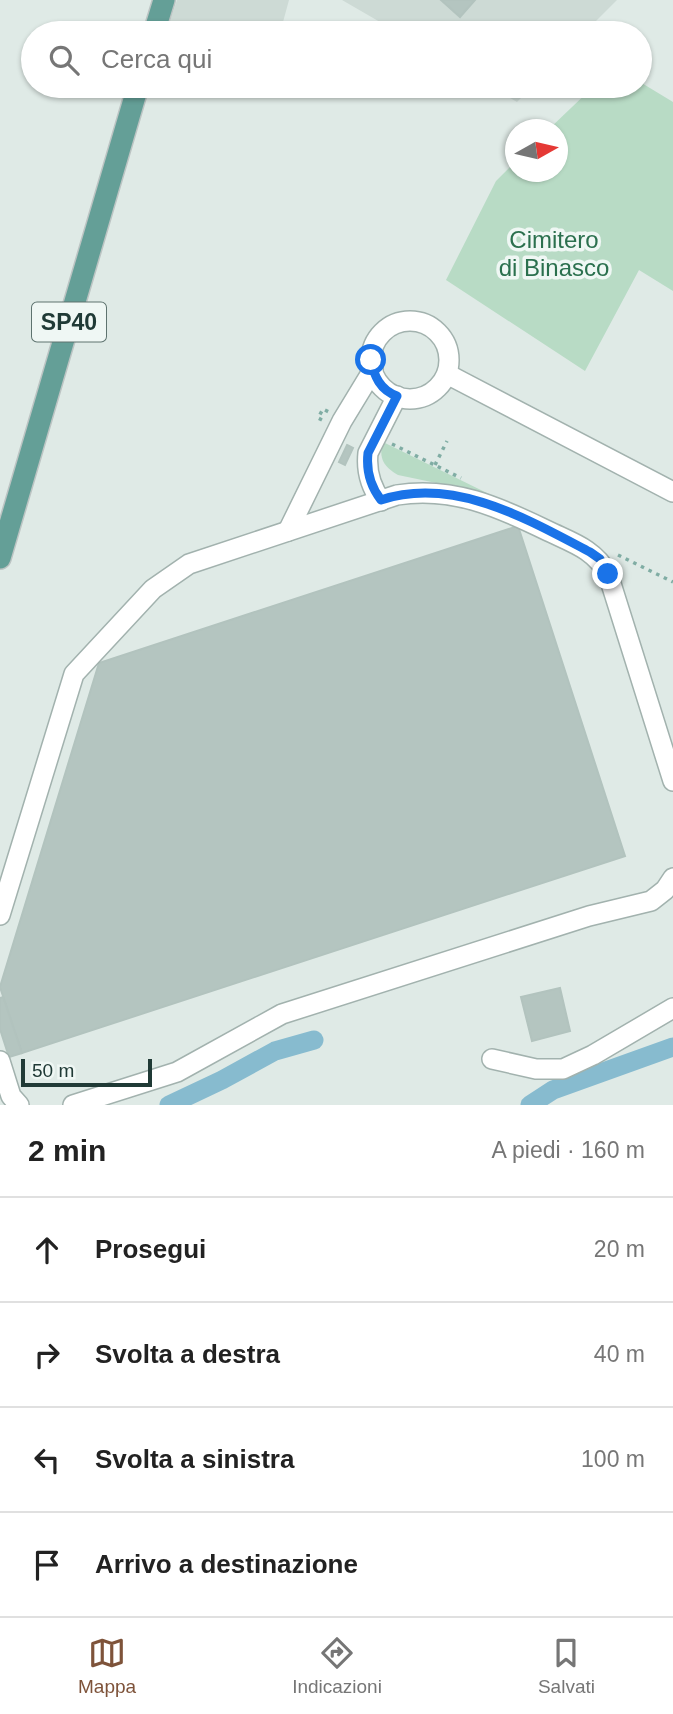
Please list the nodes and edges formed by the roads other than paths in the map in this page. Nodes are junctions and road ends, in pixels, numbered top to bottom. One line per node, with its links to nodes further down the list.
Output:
1 (163, 0): 2 (main road)
2 (157, 21)
3 (134, 98): 10 (main road, SP40)
4 (373, 370): 5 (lane); 6 (lane); 9 (lane)
5 (447, 374): 6 (lane); 7 (lane)
6 (397, 396): 8 (lane)
7 (673, 492)
8 (381, 500): 9 (lane); 11 (lane)
9 (288, 531): 13 (lane)
10 (0, 558)
11 (673, 781)
12 (673, 878): 18 (lane)
13 (0, 915)
14 (673, 1008): 15 (lane)
15 (492, 1059)
16 (0, 1061): 17 (lane)
17 (19, 1105)
18 (73, 1105)

